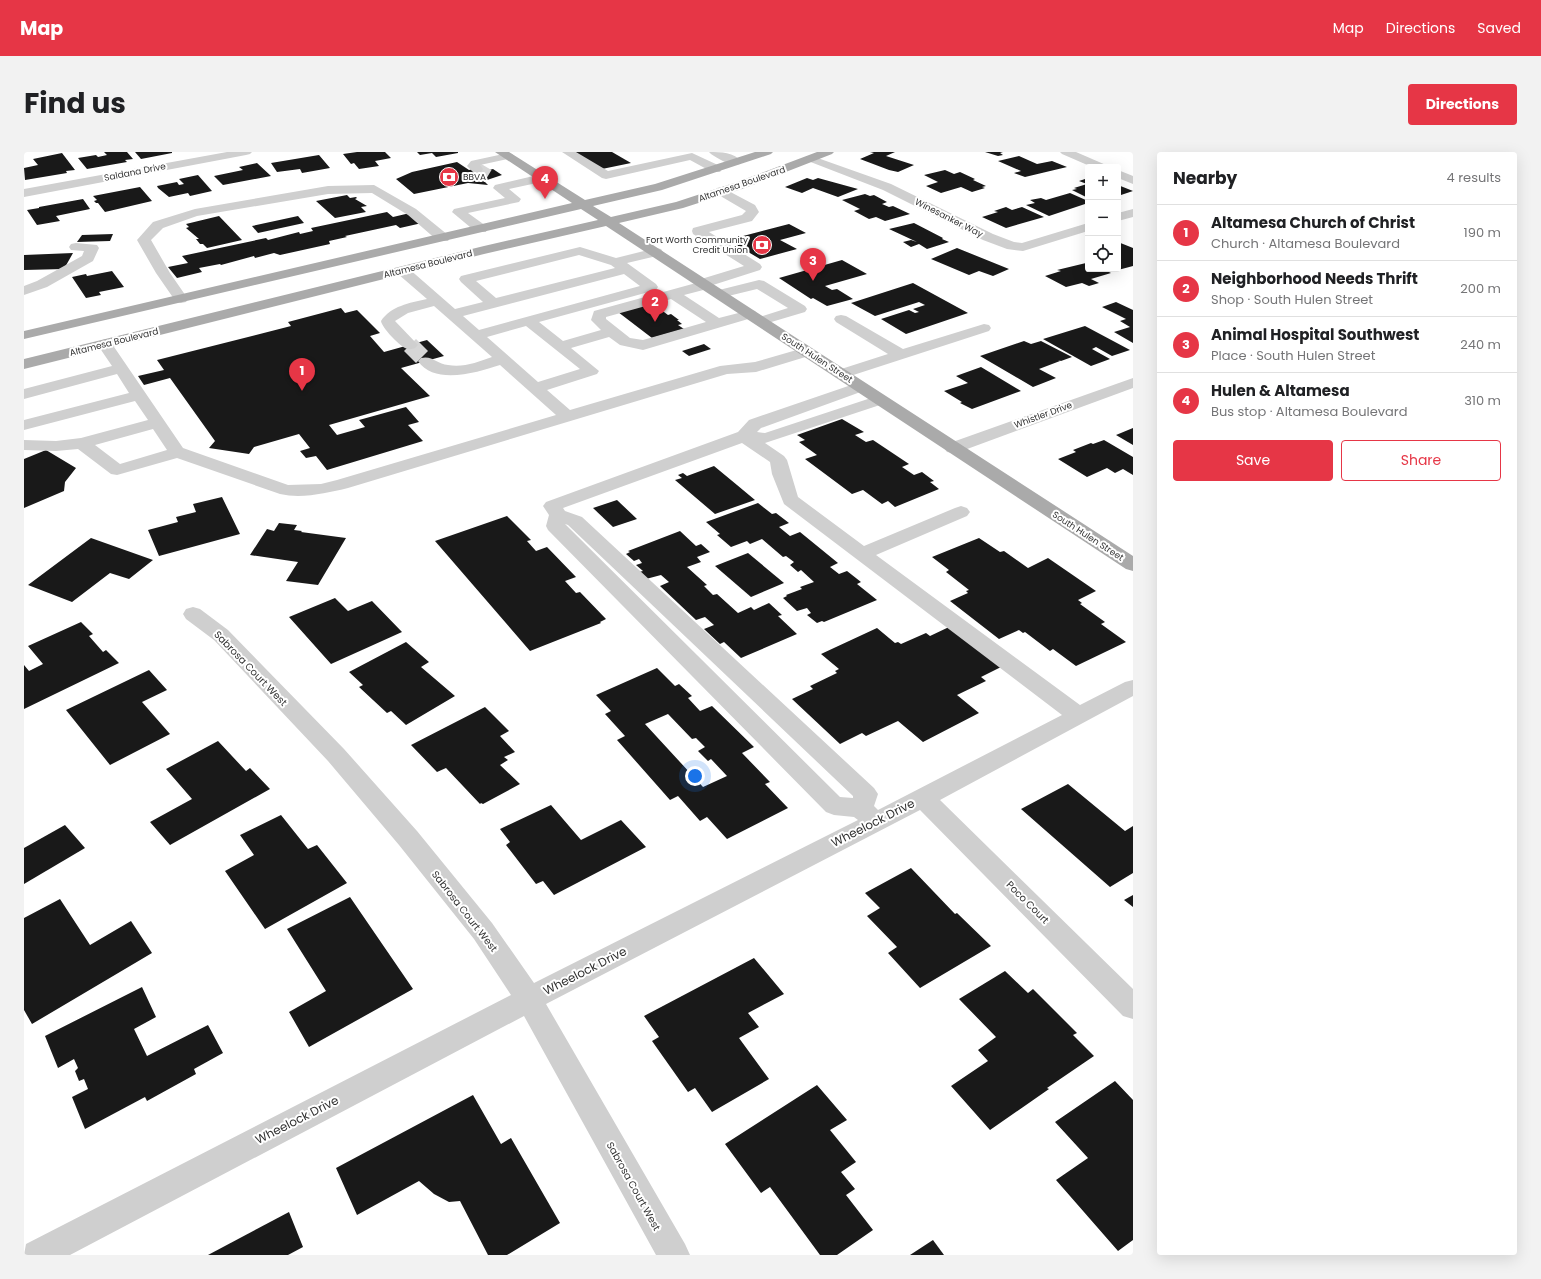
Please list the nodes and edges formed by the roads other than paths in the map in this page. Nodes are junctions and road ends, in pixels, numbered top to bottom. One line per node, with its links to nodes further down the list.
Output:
1 (246, 152): 19 (street, Saldana Drive)
2 (568, 152): 12 (street)
3 (715, 152): 9 (street)
4 (767, 152): 9 (main road)
5 (828, 152): 8 (main road, Altamesa Boulevard)
6 (1066, 152): 10 (street)
7 (505, 153): 11 (street); 15 (main road, South Hulen Street)
8 (812, 159): 18 (main road, Altamesa Boulevard); 24 (street, Winesanker Way)
9 (736, 162): 12 (main road)
10 (1095, 164)
11 (477, 169)
12 (716, 169): 20 (main road)
13 (1121, 175): 16 (street)
14 (492, 178): 17 (street)
15 (542, 178): 17 (street); 20 (main road, South Hulen Street)
16 (1133, 180)
17 (504, 187): 25 (street)
18 (721, 192): 23 (main road, Altamesa Boulevard); 31 (street)
19 (24, 193)
20 (583, 204): 23 (main road, South Hulen Street); 25 (main road)
21 (1133, 213): 22 (street)
22 (1121, 216)
23 (609, 221): 28 (main road, South Hulen Street); 30 (main road, Altamesa Boulevard)
24 (1085, 227)
25 (481, 229): 26 (main road)
26 (443, 238): 34 (main road); 37 (street)
27 (76, 247): 33 (street)
28 (656, 252): 29 (street); 31 (main road, South Hulen Street)
29 (621, 265): 32 (street); 39 (street); 39 (street)
30 (403, 271): 38 (street); 40 (main road, Altamesa Boulevard)
31 (700, 281): 32 (street); 35 (street); 36 (main road, South Hulen Street)
32 (651, 287): 44 (street)
33 (24, 291)
34 (210, 292): 37 (main road); 40 (main road)
35 (673, 294): 45 (street); 47 (street)
36 (720, 294): 42 (main road, South Hulen Street); 42 (street)
37 (181, 299): 48 (main road)
38 (437, 301): 41 (street); 51 (street)
39 (494, 304): 41 (street)
40 (229, 314): 50 (main road, Altamesa Boulevard)
41 (452, 314): 49 (street)
42 (756, 318): 45 (street); 53 (main road, South Hulen Street)
43 (841, 319): 54 (street)
44 (529, 321): 49 (street); 52 (street)
45 (718, 324): 47 (street)
46 (984, 328): 54 (street)
47 (612, 331): 52 (street)
48 (24, 335)
49 (476, 335): 55 (street)
50 (105, 344): 57 (main road, Altamesa Boulevard); 58 (street)
51 (410, 345)
52 (560, 346): 62 (street)
53 (807, 352): 59 (main road, South Hulen Street); 66 (street)
54 (901, 355): 59 (street)
55 (503, 359): 56 (street); 62 (street)
56 (426, 361)
57 (24, 364)
58 (122, 368): 63 (street); 64 (street)
59 (841, 374): 61 (main road, South Hulen Street)
60 (1133, 382): 72 (street, Whistler Drive)
61 (860, 387): 65 (main road, South Hulen Street); 69 (street)
62 (536, 388): 66 (street)
63 (24, 394)
64 (139, 395): 67 (street); 68 (street)
65 (880, 400): 69 (street); 72 (main road, South Hulen Street)
66 (568, 416): 73 (street)
67 (157, 423): 70 (street); 73 (street)
68 (24, 425)
69 (744, 436): 75 (street); 76 (street)
70 (82, 443): 71 (street); 73 (street)
71 (24, 445)
72 (953, 448): 77 (main road, South Hulen Street)
73 (178, 452)
74 (961, 512): 76 (street)
75 (558, 515): 82 (street); 82 (street)
76 (862, 554): 80 (street)
77 (1133, 565)
78 (193, 614): 83 (street, Sabrosa Court West)
79 (1133, 687): 80 (street, Wheelock Drive)
80 (1079, 716): 81 (street, Wheelock Drive)
81 (923, 798): 82 (street, Wheelock Drive); 84 (street, Poco Court)
82 (868, 815): 83 (street, Wheelock Drive)
83 (529, 999): 85 (street, Wheelock Drive); 86 (street, Sabrosa Court West)
84 (1133, 1007)
85 (37, 1255)
86 (674, 1255)

